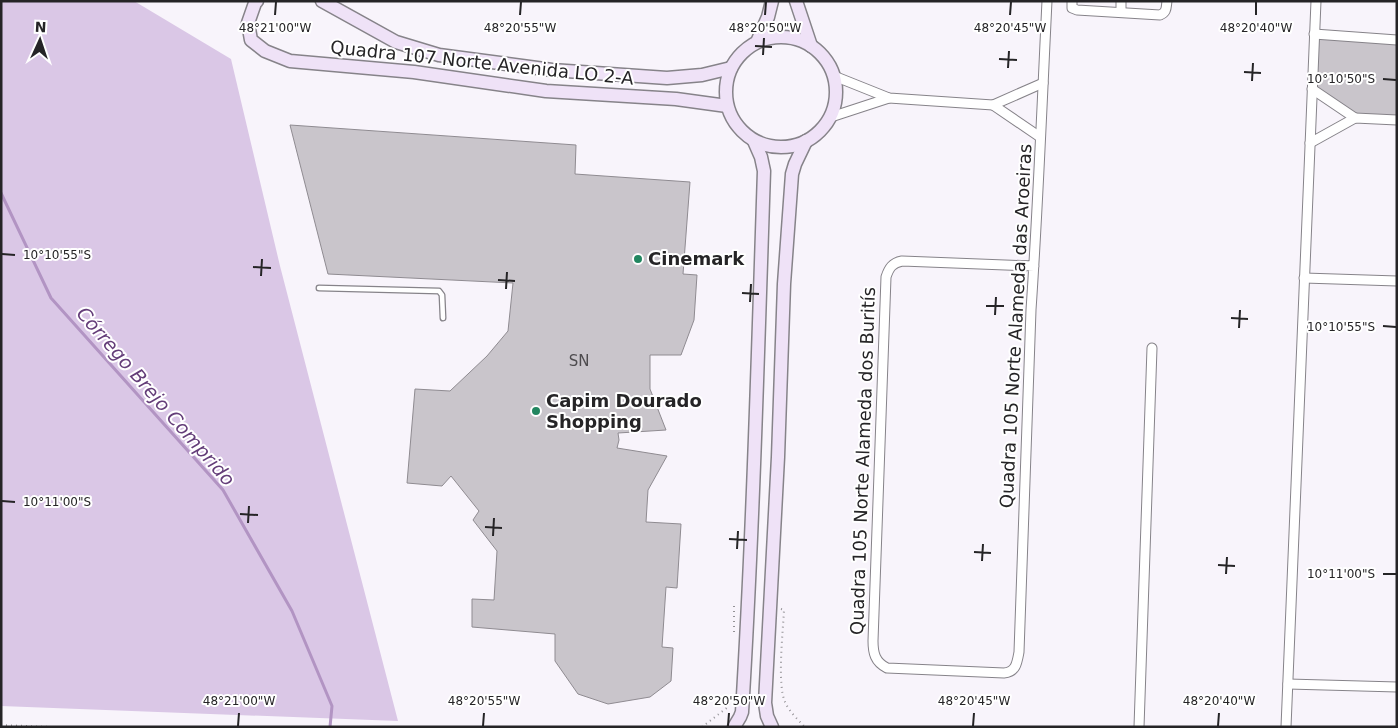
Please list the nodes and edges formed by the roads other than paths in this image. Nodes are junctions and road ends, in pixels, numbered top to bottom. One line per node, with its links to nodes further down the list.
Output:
1 (322, 1): 15 (street, Quadra 107 Norte Avenida LO 2-A)
2 (772, 1): 13 (street)
3 (796, 1): 14 (street)
4 (1047, 1): 17 (street, Quadra 105 Norte Alameda das Aroeiras)
5 (1072, 1): 10 (street)
6 (1121, 1): 10 (street)
7 (1166, 1): 10 (street)
8 (1316, 1): 11 (street)
9 (255, 2): 21 (street, Quadra 107 Norte Avenida LO 2-A)
10 (1121, 12)
11 (1314, 34): 12 (street); 18 (street)
12 (1397, 40)
13 (757, 42): 14 (street); 15 (street)
14 (811, 46): 16 (street)
15 (731, 68): 21 (street)
16 (834, 76): 19 (street); 22 (street)
17 (1043, 83): 20 (street); 25 (street, Quadra 105 Norte Alameda das Aroeiras)
18 (1312, 89): 23 (street); 28 (street)
19 (889, 98): 20 (street); 22 (street)
20 (993, 105): 25 (street)
21 (727, 106): 26 (street)
22 (831, 117): 27 (street)
23 (1355, 118): 24 (street); 28 (street)
24 (1397, 120)
25 (1040, 137): 29 (street, Quadra 105 Norte Alameda das Aroeiras)
26 (754, 141): 27 (street); 38 (street)
27 (806, 141): 39 (street)
28 (1310, 143): 30 (street)
29 (1034, 266): 35 (street, Quadra 105 Norte Alameda das Aroeiras); 35 (street, Quadra 105 Norte Alameda dos Buritís)
30 (1304, 278): 31 (street); 36 (street)
31 (1397, 281)
32 (319, 288): 33 (lane)
33 (443, 318)
34 (1152, 348): 40 (street)
35 (1019, 652)
36 (1288, 684): 37 (street); 41 (street)
37 (1397, 688)
38 (734, 727)
39 (772, 727)
40 (1139, 727)
41 (1286, 727)

